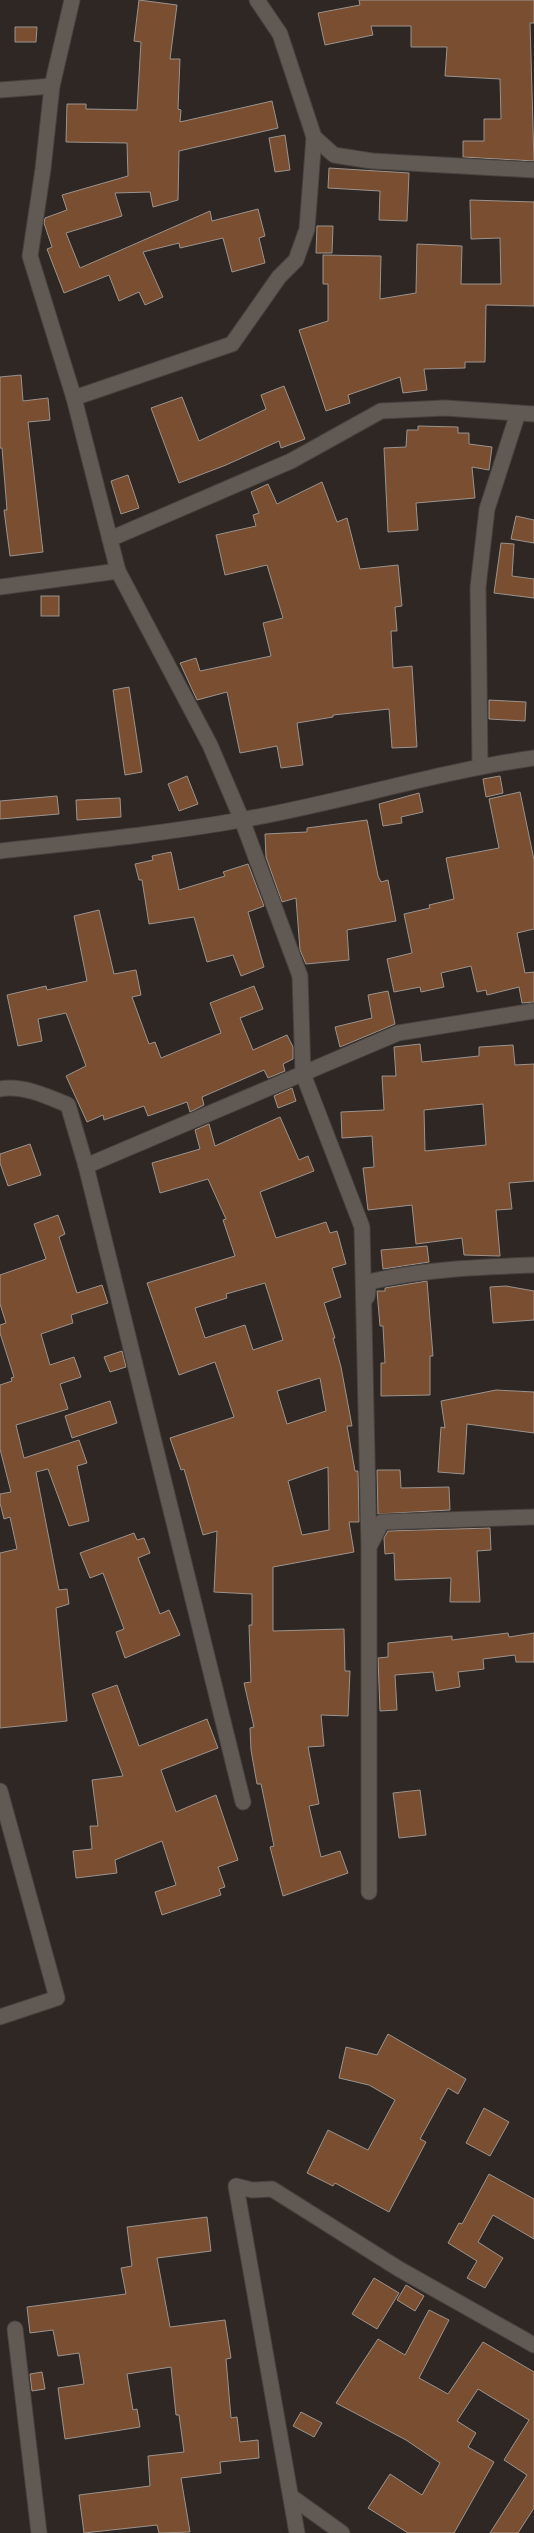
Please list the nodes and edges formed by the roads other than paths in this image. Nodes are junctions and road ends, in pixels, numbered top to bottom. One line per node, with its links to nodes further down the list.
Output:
1 (72, 0): 3 (street)
2 (257, 0): 5 (street)
3 (52, 86): 4 (street); 7 (street)
4 (0, 90)
5 (314, 137): 6 (street); 7 (street)
6 (534, 170)
7 (74, 398): 10 (street)
8 (518, 413): 9 (street); 10 (street); 14 (street)
9 (534, 414)
10 (110, 539): 11 (street)
11 (118, 572): 12 (street); 15 (street)
12 (0, 587)
13 (534, 758): 14 (street)
14 (480, 766): 15 (street)
15 (242, 820): 16 (street); 18 (street)
16 (0, 851)
17 (534, 1011): 18 (street)
18 (303, 1074): 20 (street); 22 (street)
19 (0, 1089): 20 (street)
20 (86, 1166): 26 (street)
21 (534, 1265): 22 (street)
22 (365, 1310): 24 (street)
23 (534, 1517): 24 (street)
24 (369, 1548): 27 (street)
25 (0, 1791): 28 (street)
26 (243, 1802)
27 (369, 1892)
28 (0, 2017)
29 (15, 2329): 32 (street)
30 (534, 2345): 31 (street)
31 (292, 2498): 33 (street); 34 (street)
32 (39, 2533)
33 (297, 2533)
34 (342, 2533)

